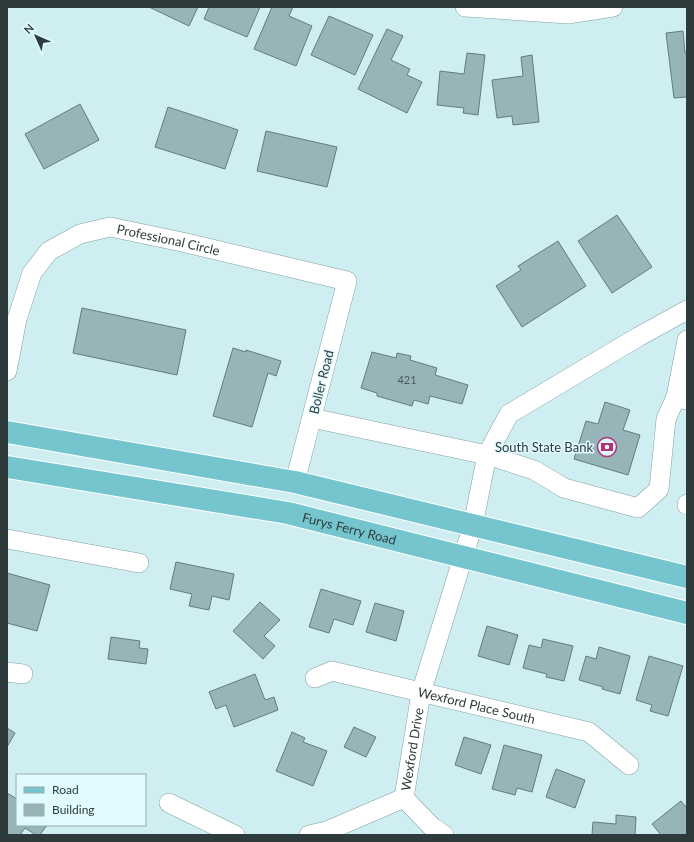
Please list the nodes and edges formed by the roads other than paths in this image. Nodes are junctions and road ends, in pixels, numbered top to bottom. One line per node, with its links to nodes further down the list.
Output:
1 (465, 7): 2 (street)
2 (613, 7)
3 (347, 281): 6 (street, Professional Circle); 8 (street, Boller Road)
4 (687, 310): 10 (street, Wexford Drive)
5 (687, 340): 7 (street)
6 (7, 371)
7 (682, 399): 10 (street)
8 (312, 418): 10 (street); 12 (street, Boller Road)
9 (7, 432): 12 (main road)
10 (487, 455): 13 (street, Wexford Drive)
11 (7, 467): 15 (main road, Furys Ferry Road)
12 (295, 482): 13 (main road)
13 (473, 525): 15 (street, Wexford Drive); 17 (main road)
14 (7, 539): 16 (street)
15 (464, 557): 18 (main road, Furys Ferry Road); 20 (street, Wexford Drive)
16 (139, 563)
17 (687, 577)
18 (687, 613)
19 (316, 678): 20 (street, Wexford Place South)
20 (421, 692): 21 (street, Wexford Place South); 22 (street, Wexford Drive)
21 (629, 765)
22 (404, 798): 25 (street); 26 (street, Wexford Drive)
23 (169, 802): 24 (street)
24 (235, 835)
25 (309, 835)
26 (444, 835)

